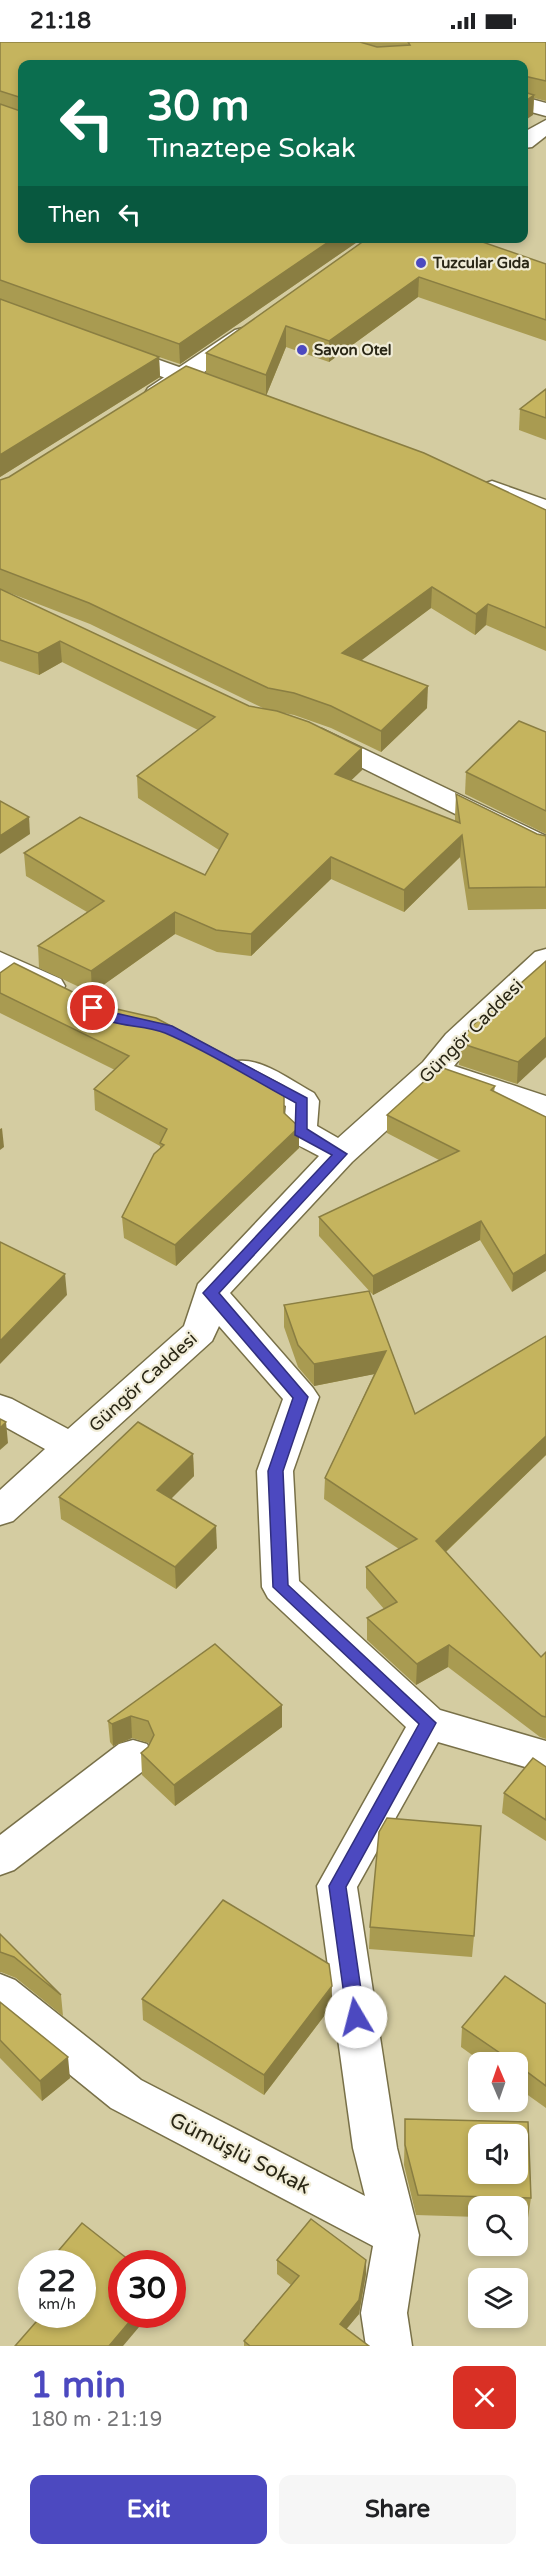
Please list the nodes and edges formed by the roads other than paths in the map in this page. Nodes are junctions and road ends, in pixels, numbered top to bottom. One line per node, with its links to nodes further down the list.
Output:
1 (528, 104): 2 (street)
2 (546, 110)
3 (546, 126): 4 (street)
4 (528, 139)
5 (259, 324): 7 (street)
6 (97, 344): 7 (street)
7 (183, 376): 8 (street); 9 (street)
8 (237, 396)
9 (142, 402)
10 (467, 480): 11 (street)
11 (545, 508)
12 (301, 730): 13 (street)
13 (546, 848)
14 (546, 959): 18 (street, Güngör Caddesi)
15 (0, 962): 16 (street)
16 (71, 997)
17 (219, 1057): 20 (street)
18 (434, 1070): 19 (street); 20 (street, Güngör Caddesi)
19 (546, 1107)
20 (340, 1154): 21 (street, Güngör Caddesi)
21 (210, 1293): 23 (street, Güngör Caddesi); 25 (street)
22 (0, 1408): 23 (street)
23 (71, 1447): 24 (street, Güngör Caddesi)
24 (0, 1511)
25 (428, 1723): 27 (street); 30 (street)
26 (133, 1756): 28 (street)
27 (546, 1757)
28 (0, 1858)
29 (0, 1993): 30 (street, Gümüşlü Sokak)
30 (397, 2235): 31 (street)
31 (389, 2346)

